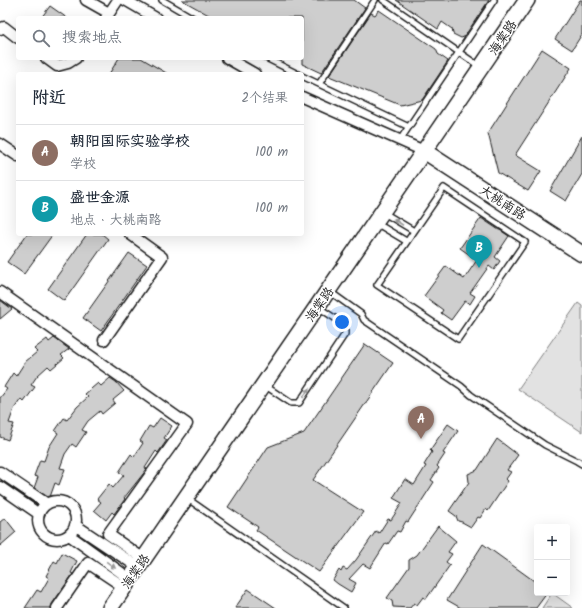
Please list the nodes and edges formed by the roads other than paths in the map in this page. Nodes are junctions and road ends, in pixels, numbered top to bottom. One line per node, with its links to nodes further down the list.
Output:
1 (86, 0): 9 (street)
2 (118, 0): 9 (street)
3 (124, 0): 10 (street)
4 (162, 0): 11 (lane)
5 (375, 0): 23 (lane)
6 (383, 0): 14 (lane)
7 (494, 0): 14 (lane)
8 (526, 0): 19 (street, 海棠路)
9 (108, 16)
10 (152, 16)
11 (190, 16)
12 (0, 30): 13 (street)
13 (16, 36)
14 (459, 52): 19 (lane); 25 (lane)
15 (49, 60): 16 (street)
16 (73, 60)
17 (230, 60): 20 (street)
18 (270, 60): 21 (lane)
19 (481, 67): 28 (street, 海棠路)
20 (252, 72)
21 (294, 72)
22 (304, 77): 23 (lane)
23 (319, 84): 25 (lane)
24 (304, 98): 26 (street)
25 (409, 127): 26 (lane)
26 (400, 140): 28 (street)
27 (0, 144): 29 (street)
28 (424, 151): 30 (street, 海棠路); 34 (street, 大桃南路)
29 (16, 155)
30 (379, 217): 31 (lane, one-way to 30); 33 (lane); 35 (street, 海棠路)
31 (414, 232): 33 (lane); 33 (lane)
32 (133, 236): 38 (street)
33 (406, 241)
34 (582, 254)
35 (328, 291): 37 (street, 海棠路); 40 (lane)
36 (0, 292): 47 (street)
37 (317, 306): 39 (street, 海棠路); 39 (lane, one-way to 37)
38 (104, 340)
39 (264, 385): 43 (street, 海棠路)
40 (582, 464)
41 (0, 472): 44 (street)
42 (0, 487): 45 (street)
43 (186, 498): 52 (street, 海棠路); 55 (lane)
44 (47, 504): 45 (street); 46 (street)
45 (39, 514): 48 (street)
46 (75, 525): 48 (street); 49 (street)
47 (108, 534): 49 (street); 52 (street)
48 (69, 535): 50 (street)
49 (102, 543): 50 (street); 52 (street)
50 (94, 554): 51 (street); 52 (street, one-way to 52)
51 (88, 562): 52 (street); 53 (street)
52 (134, 573): 54 (street, 海棠路)
53 (57, 608)
54 (110, 608)
55 (344, 608)

